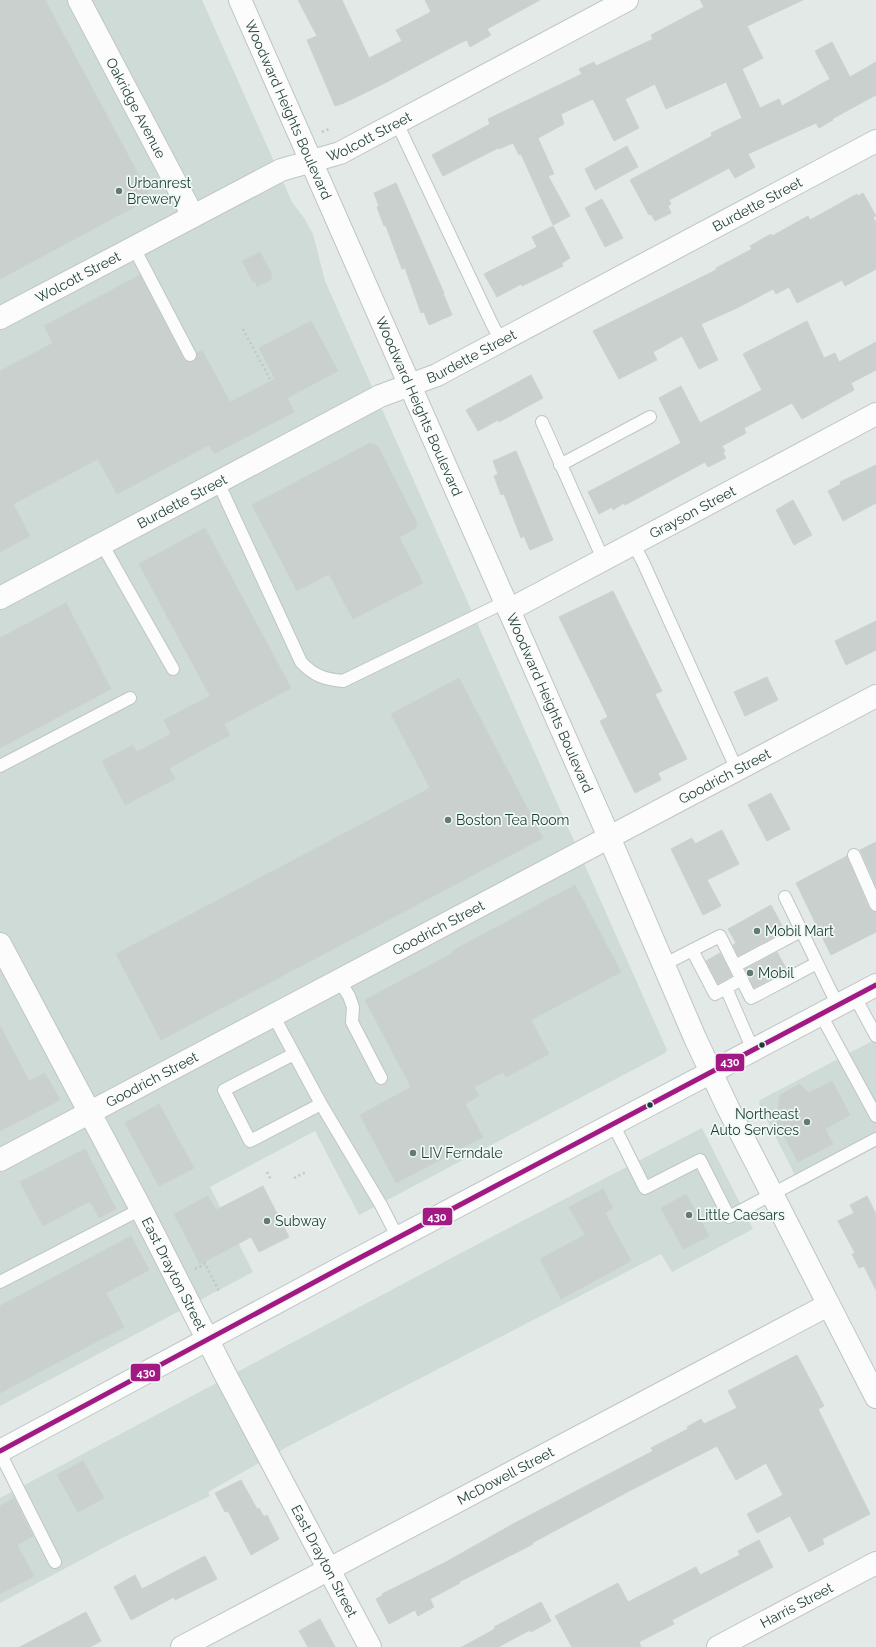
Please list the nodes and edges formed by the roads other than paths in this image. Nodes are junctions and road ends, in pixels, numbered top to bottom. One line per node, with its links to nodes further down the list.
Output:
1 (79, 0): 7 (street, Oakridge Avenue)
2 (240, 0): 6 (street, Woodward Heights Boulevard)
3 (627, 0): 4 (street, Wolcott Street)
4 (397, 123): 6 (street, Wolcott Street); 10 (lane)
5 (876, 141): 10 (street, Burdette Street)
6 (311, 162): 7 (street, Wolcott Street); 12 (street, Woodward Heights Boulevard)
7 (193, 216): 8 (street, Wolcott Street)
8 (134, 248): 9 (street, Wolcott Street); 11 (lane)
9 (0, 318)
10 (501, 341): 12 (street, Burdette Street)
11 (190, 355)
12 (410, 385): 17 (street, Burdette Street); 22 (street, Woodward Heights Boulevard)
13 (876, 414): 18 (street, Grayson Street)
14 (650, 417): 16 (lane)
15 (542, 422): 16 (lane)
16 (560, 465): 20 (lane)
17 (218, 482): 19 (street, Burdette Street); 22 (lane)
18 (633, 543): 20 (street, Grayson Street); 27 (lane)
19 (102, 544): 21 (street, Burdette Street); 23 (lane)
20 (603, 559): 22 (street, Grayson Street)
21 (0, 598)
22 (507, 606): 28 (street, Woodward Heights Boulevard)
23 (173, 669)
24 (876, 696): 27 (street, Goodrich Street)
25 (130, 698): 26 (lane)
26 (0, 766)
27 (737, 770): 28 (street, Goodrich Street)
28 (609, 837): 36 (street, Woodward Heights Boulevard); 39 (street, Goodrich Street)
29 (854, 855): 31 (lane)
30 (785, 897): 32 (lane)
31 (876, 905)
32 (801, 931): 35 (lane); 37 (lane)
33 (0, 944): 50 (street, East Drayton Street)
34 (692, 950): 36 (lane); 37 (lane); 41 (lane)
35 (817, 963): 38 (lane); 42 (lane)
36 (663, 965): 47 (street, Woodward Heights Boulevard)
37 (735, 966): 38 (lane)
38 (742, 979): 41 (lane)
39 (339, 980): 43 (street, Goodrich Street); 48 (lane)
40 (876, 985): 42 (street)
41 (726, 988): 45 (lane)
42 (838, 1006): 44 (lane); 45 (street); 51 (lane)
43 (273, 1016): 46 (lane); 50 (street, Goodrich Street)
44 (876, 1036)
45 (753, 1050): 47 (street)
46 (294, 1054): 49 (lane); 49 (lane)
47 (711, 1071): 52 (street); 55 (street, Woodward Heights Boulevard)
48 (382, 1078)
49 (321, 1104): 57 (lane)
50 (91, 1113): 54 (street, Goodrich Street); 56 (street, East Drayton Street)
51 (876, 1116)
52 (613, 1124): 55 (lane); 57 (street)
53 (876, 1139): 55 (lane)
54 (0, 1160)
55 (772, 1195): 59 (street, Woodward Heights Boulevard)
56 (142, 1209): 58 (lane); 60 (street, East Drayton Street)
57 (398, 1238): 60 (street)
58 (0, 1282)
59 (828, 1305): 61 (street, Woodward Heights Boulevard); 65 (street, McDowell Street)
60 (208, 1339): 62 (street); 65 (street, East Drayton Street)
61 (876, 1397)
62 (0, 1452): 63 (lane)
63 (55, 1562)
64 (876, 1563): 68 (street, Harris Street)
65 (329, 1569): 66 (street, McDowell Street); 67 (street, East Drayton Street)
66 (182, 1647)
67 (370, 1647)
68 (718, 1647)

